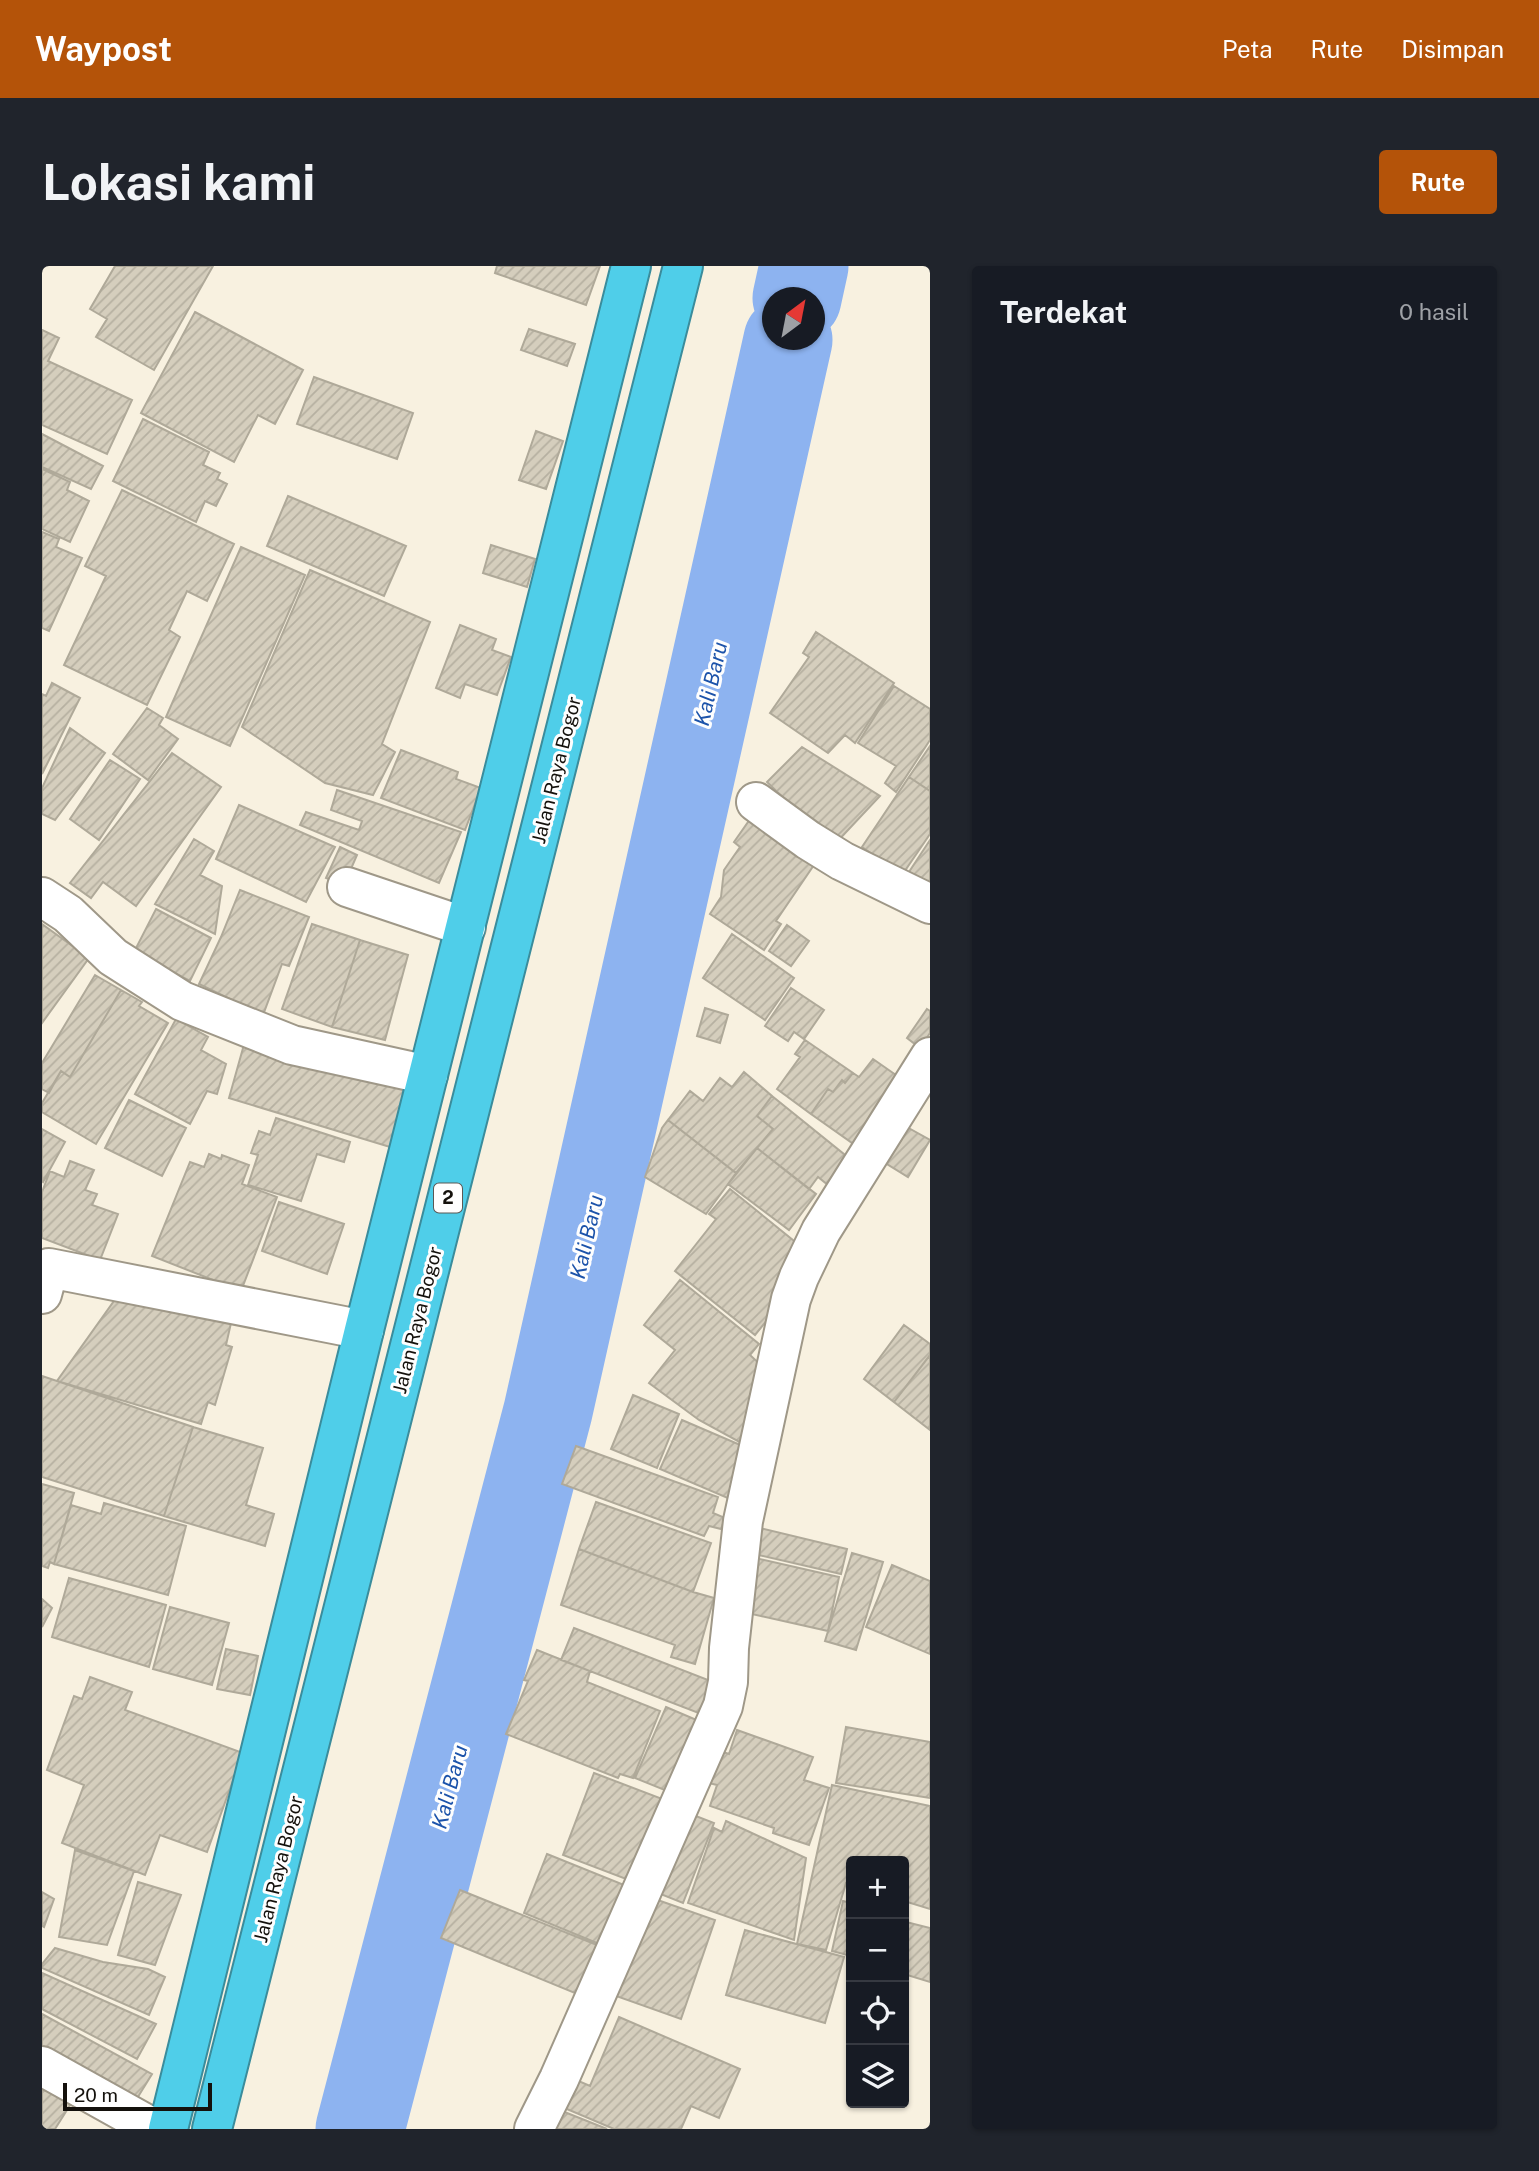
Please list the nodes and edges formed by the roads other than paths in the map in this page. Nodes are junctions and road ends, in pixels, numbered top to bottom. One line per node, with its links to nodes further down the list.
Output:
1 (631, 266): 7 (highway)
2 (683, 266): 15 (highway, Jalan Raya Bogor / 2)
3 (756, 802): 6 (street)
4 (347, 887): 7 (street)
5 (42, 897): 9 (street)
6 (930, 904)
7 (466, 927): 9 (highway)
8 (930, 1057): 16 (street)
9 (428, 1075): 11 (highway)
10 (42, 1294): 11 (street)
11 (364, 1330): 14 (highway)
12 (42, 2066): 13 (street)
13 (155, 2129)
14 (168, 2129)
15 (212, 2129)
16 (534, 2129)

